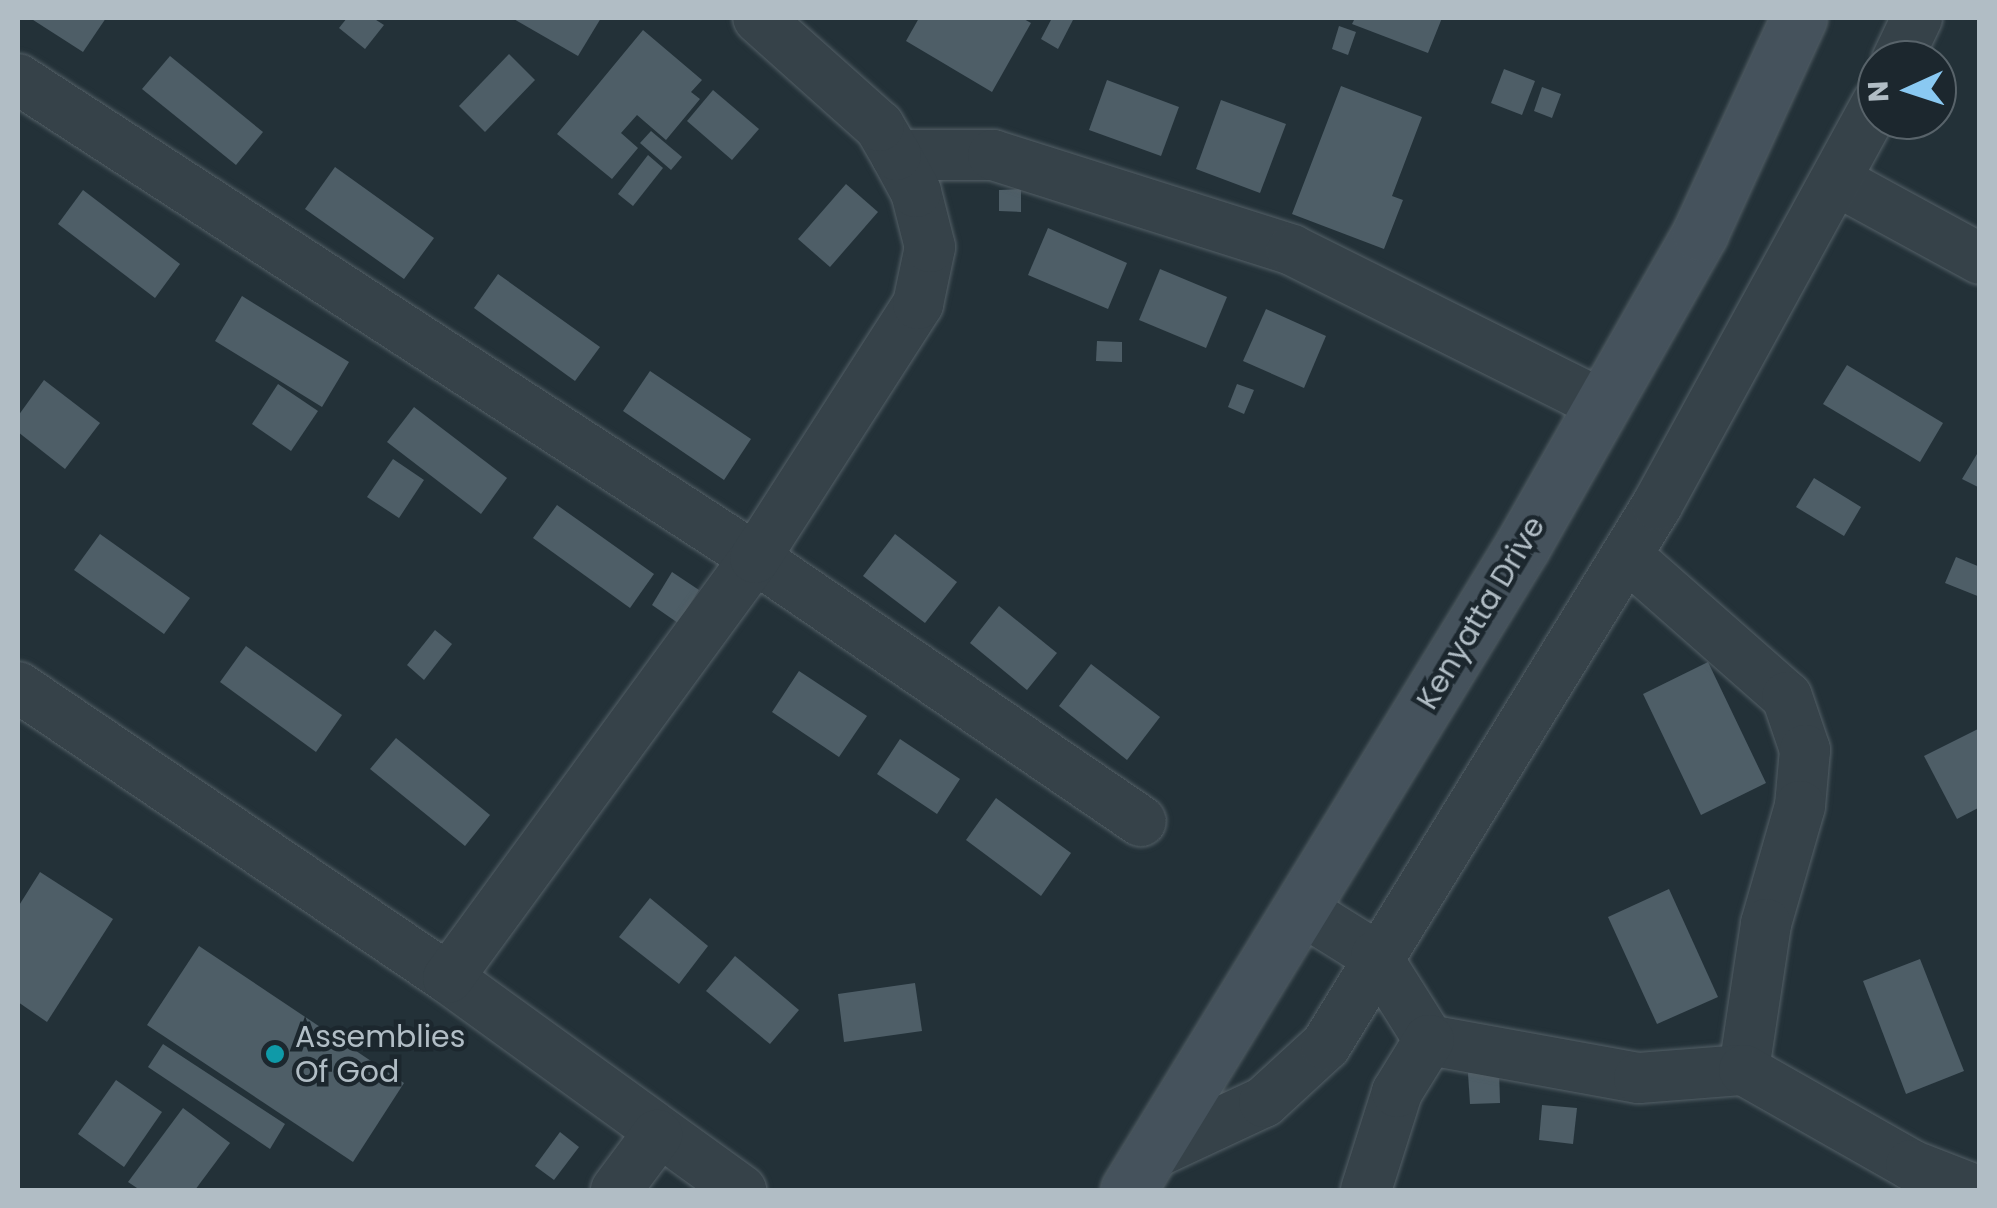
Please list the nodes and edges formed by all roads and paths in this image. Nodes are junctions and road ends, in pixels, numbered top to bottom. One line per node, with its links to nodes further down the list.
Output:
1 (758, 18): 5 (street)
2 (1800, 18): 8 (main road, Kenyatta Drive)
3 (18, 79): 10 (street)
4 (1859, 140): 6 (street)
5 (896, 156): 8 (street); 10 (street)
6 (1839, 182): 7 (street); 9 (street)
7 (1980, 259)
8 (1600, 404): 13 (main road, Kenyatta Drive)
9 (1626, 556): 14 (street); 17 (street)
10 (755, 558): 12 (street); 15 (street)
11 (18, 687): 15 (street)
12 (1141, 821)
13 (1302, 910): 14 (street); 19 (main road, Kenyatta Drive)
14 (1376, 956): 16 (street); 19 (street)
15 (448, 978): 18 (street)
16 (1429, 1040): 17 (street); 22 (street)
17 (1744, 1070): 23 (street)
18 (657, 1135): 20 (street); 21 (street)
19 (1138, 1173)
20 (616, 1190)
21 (740, 1190)
22 (1366, 1190)
23 (1975, 1190)

